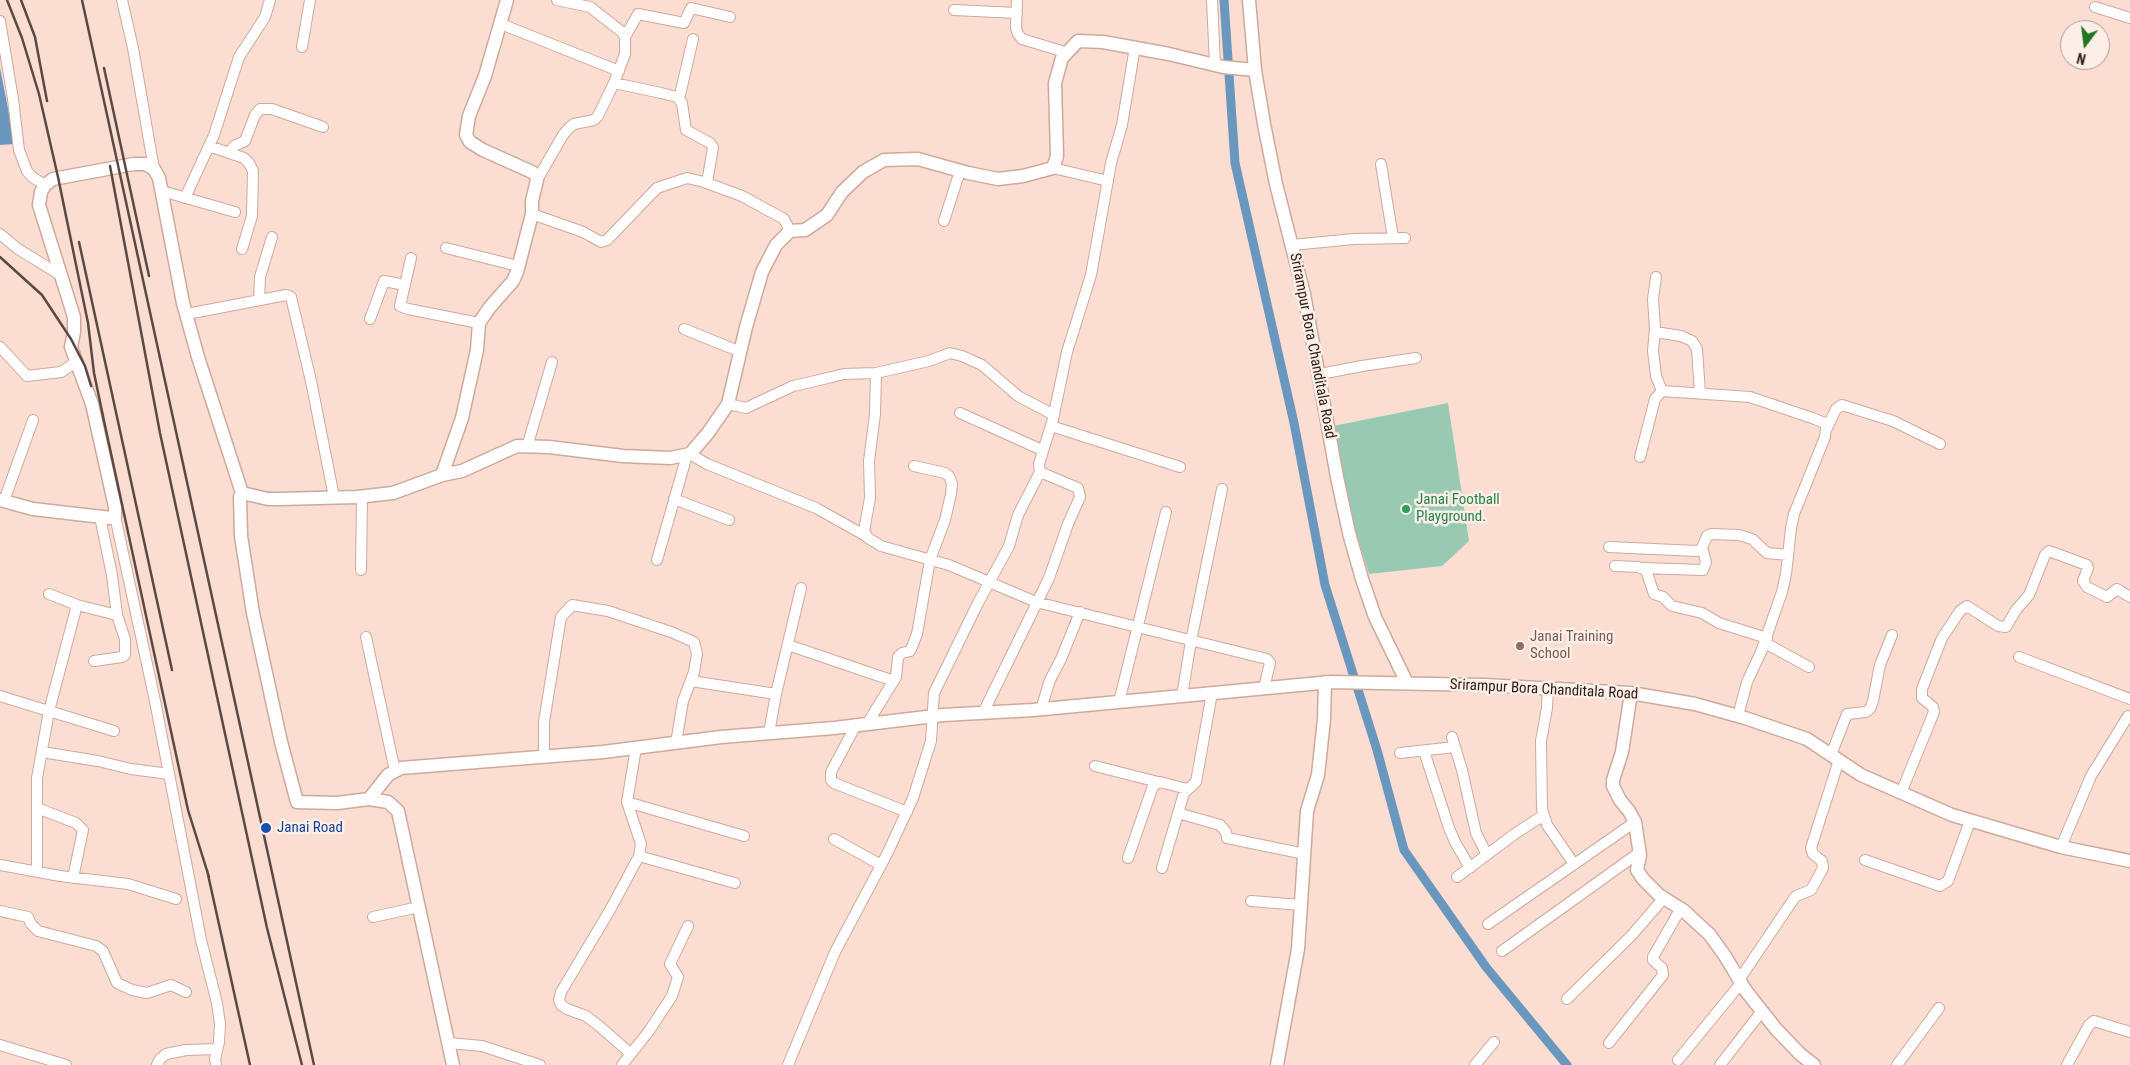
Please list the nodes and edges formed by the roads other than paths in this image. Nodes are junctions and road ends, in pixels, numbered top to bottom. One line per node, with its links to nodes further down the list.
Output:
1 (122, 0): 30 (street)
2 (270, 0): 27 (street)
3 (310, 0): 18 (street)
4 (507, 0): 15 (street)
5 (557, 0): 16 (street)
6 (1017, 0): 11 (street)
7 (1212, 0): 21 (street)
8 (1249, 0): 22 (street, Srirampur Bora Chanditala Road)
9 (2096, 7): 13 (street)
10 (954, 10): 11 (street)
11 (1017, 13): 20 (street)
12 (730, 17): 16 (street)
13 (2130, 18)
14 (0, 22): 36 (street)
15 (501, 24): 23 (street); 33 (street)
16 (625, 37): 23 (street)
17 (693, 39): 25 (street)
18 (302, 47)
19 (1135, 47): 20 (street); 21 (street); 34 (street)
20 (1068, 52): 31 (street)
21 (1219, 66): 22 (street)
22 (1249, 70): 47 (street, Srirampur Bora Chanditala Road)
23 (618, 72): 24 (street)
24 (614, 83): 25 (street); 33 (street)
25 (679, 99): 35 (street)
26 (323, 127): 28 (street)
27 (209, 146): 28 (street); 38 (street)
28 (229, 153): 49 (street)
29 (1381, 164): 45 (street)
30 (154, 168): 36 (street); 37 (street)
31 (1053, 168): 32 (street); 34 (street)
32 (960, 171): 41 (street); 42 (street)
33 (537, 180): 40 (street)
34 (1108, 181): 72 (street)
35 (708, 183): 40 (street); 42 (street)
36 (45, 185): 52 (street)
37 (162, 191): 38 (street); 56 (street)
38 (185, 198): 39 (street)
39 (235, 212)
40 (532, 214): 51 (street)
41 (944, 221)
42 (790, 231): 62 (street)
43 (0, 234): 52 (street)
44 (272, 237): 55 (street)
45 (1394, 238): 46 (street); 47 (street)
46 (1405, 238)
47 (1292, 245): 67 (street, Srirampur Bora Chanditala Road)
48 (446, 248): 51 (street)
49 (242, 249)
50 (411, 258): 54 (street)
51 (518, 266): 58 (street)
52 (62, 276): 64 (street)
53 (1656, 277): 60 (street)
54 (404, 285): 57 (street); 58 (street)
55 (259, 300): 56 (street); 88 (street)
56 (187, 314): 86 (street)
57 (370, 319)
58 (479, 323): 84 (street)
59 (684, 329): 62 (street)
60 (1655, 332): 68 (street); 69 (street)
61 (0, 348): 64 (street)
62 (740, 352): 70 (street)
63 (1416, 358): 67 (street)
64 (76, 362): 92 (street)
65 (552, 362): 77 (street)
66 (876, 373): 70 (street); 72 (street); 95 (street)
67 (1320, 374): 124 (street, Srirampur Bora Chanditala Road)
68 (1662, 391): 69 (street); 80 (street)
69 (1700, 393): 75 (street)
70 (728, 404): 79 (street)
71 (960, 413): 78 (street)
72 (1054, 414): 74 (street)
73 (33, 420): 90 (street)
74 (1050, 426): 78 (street); 82 (street)
75 (1826, 430): 76 (street); 98 (street)
76 (1940, 444)
77 (527, 447): 79 (street); 84 (street)
78 (1042, 450): 83 (street)
79 (688, 455): 89 (street); 95 (street)
80 (1640, 457)
81 (914, 466): 100 (street)
82 (1180, 467)
83 (1040, 472): 104 (street); 108 (street)
84 (442, 475): 87 (street)
85 (1222, 489): 115 (street)
86 (242, 493): 88 (street); 157 (street)
87 (362, 496): 88 (street); 103 (street)
88 (334, 497)
89 (674, 499): 94 (street); 99 (street)
90 (2, 501): 93 (street)
91 (1166, 512): 112 (street)
92 (115, 516): 93 (street); 153 (street)
93 (100, 517): 111 (street)
94 (729, 520)
95 (866, 536): 100 (street)
96 (1609, 547): 97 (street)
97 (1702, 547): 98 (street); 102 (street)
98 (1788, 556): 116 (street)
99 (657, 560)
100 (930, 560): 104 (street); 122 (street)
101 (1615, 566): 102 (street)
102 (1642, 568): 116 (street)
103 (361, 570)
104 (990, 582): 108 (street); 137 (street)
105 (801, 588): 117 (street)
106 (49, 594): 109 (street)
107 (2130, 596): 156 (street)
108 (1036, 602): 110 (street); 136 (street)
109 (76, 604): 111 (street); 135 (street)
110 (1080, 612): 112 (street); 134 (street)
111 (117, 615): 119 (street)
112 (1137, 626): 115 (street); 133 (street)
113 (1892, 635): 150 (street)
114 (366, 637): 152 (street)
115 (1190, 641): 125 (street); 131 (street)
116 (1766, 641): 120 (street); 138 (street)
117 (788, 645): 122 (street); 129 (street)
118 (2019, 657): 132 (street)
119 (94, 661)
120 (1809, 667)
121 (690, 681): 129 (street); 144 (street); 149 (street)
122 (894, 681): 140 (street)
123 (1331, 682): 124 (street, Srirampur Bora Chanditala Road); 125 (street, Srirampur Bora Chanditala Road); 169 (street)
124 (1407, 683): 126 (street, Srirampur Bora Chanditala Road)
125 (1264, 688): 127 (street, Srirampur Bora Chanditala Road)
126 (1548, 688): 128 (street, Srirampur Bora Chanditala Road); 162 (street)
127 (1212, 693): 131 (street, Srirampur Bora Chanditala Road); 155 (street)
128 (1631, 693): 138 (street, Srirampur Bora Chanditala Road); 164 (street)
129 (776, 694): 143 (street)
130 (0, 696): 135 (street)
131 (1182, 696): 133 (street, Srirampur Bora Chanditala Road)
132 (2130, 700): 139 (street)
133 (1119, 702): 134 (street, Srirampur Bora Chanditala Road)
134 (1041, 709): 136 (street, Srirampur Bora Chanditala Road)
135 (50, 711): 142 (street); 147 (street)
136 (983, 713): 137 (street, Srirampur Bora Chanditala Road)
137 (933, 716): 140 (street, Srirampur Bora Chanditala Road); 160 (street)
138 (1738, 716): 150 (street, Srirampur Bora Chanditala Road)
139 (2128, 716): 141 (street); 167 (street)
140 (862, 724): 143 (street, Srirampur Bora Chanditala Road); 160 (street)
141 (2130, 727)
142 (114, 731)
143 (769, 733): 144 (street, Srirampur Bora Chanditala Road)
144 (676, 743): 145 (street, Srirampur Bora Chanditala Road)
145 (636, 748): 149 (street, Srirampur Bora Chanditala Road); 158 (street)
146 (1424, 751): 148 (street); 170 (street); 179 (street)
147 (42, 752): 153 (street); 159 (street)
148 (1400, 753)
149 (544, 757): 152 (street, Srirampur Bora Chanditala Road)
150 (1835, 758): 156 (street, Srirampur Bora Chanditala Road); 195 (street)
151 (1095, 766): 154 (street)
152 (395, 771): 157 (street)
153 (168, 774): 205 (street)
154 (1158, 782): 155 (street); 172 (street)
155 (1187, 789): 161 (street)
156 (1901, 793): 163 (street, Srirampur Bora Chanditala Road)
157 (369, 799): 188 (street)
158 (627, 802): 165 (street); 171 (street)
159 (37, 808): 180 (street); 182 (street)
160 (906, 812): 176 (street)
161 (1178, 813): 169 (street); 178 (street)
162 (1544, 815): 170 (street); 175 (street)
163 (1970, 821): 167 (street, Srirampur Bora Chanditala Road); 173 (street)
164 (1635, 822): 168 (street); 175 (street)
165 (744, 836)
166 (834, 839): 176 (street)
167 (2061, 848): 174 (street, Srirampur Bora Chanditala Road)
168 (1640, 852): 184 (street); 194 (street)
169 (1305, 854): 187 (street)
170 (1487, 855): 179 (street)
171 (639, 856): 183 (street); 206 (street)
172 (1128, 858)
173 (1865, 860)
174 (2130, 861)
175 (1574, 864): 192 (street)
176 (881, 865): 216 (street)
177 (0, 866): 180 (street)
178 (1162, 868)
179 (1470, 868): 181 (street)
180 (37, 872): 182 (street)
181 (1457, 877)
182 (73, 878): 185 (street)
183 (736, 884)
184 (1664, 898): 189 (street); 197 (street)
185 (176, 899)
186 (1251, 901): 187 (street)
187 (1301, 905): 217 (street)
188 (419, 908): 191 (street); 203 (street)
189 (1681, 908): 195 (street); 202 (street)
190 (0, 911): 196 (street)
191 (373, 918)
192 (1488, 924)
193 (688, 926): 206 (street)
194 (1502, 950)
195 (1740, 982): 199 (street); 207 (street)
196 (186, 992)
197 (1567, 999)
198 (1939, 1008): 209 (street)
199 (1762, 1011): 219 (street); 220 (street)
200 (2130, 1032): 221 (street)
201 (1494, 1042): 218 (street)
202 (1610, 1043)
203 (449, 1044): 208 (street); 213 (street)
204 (0, 1045): 210 (street)
205 (216, 1049): 211 (street); 212 (street)
206 (630, 1054): 215 (street)
207 (1678, 1060)
208 (518, 1062): 214 (street)
209 (1900, 1064)
210 (66, 1065)
211 (157, 1065)
212 (216, 1065)
213 (453, 1065)
214 (540, 1065)
215 (622, 1065)
216 (788, 1065)
217 (1277, 1065)
218 (1475, 1065)
219 (1720, 1065)
220 (1814, 1065)
221 (2066, 1065)

